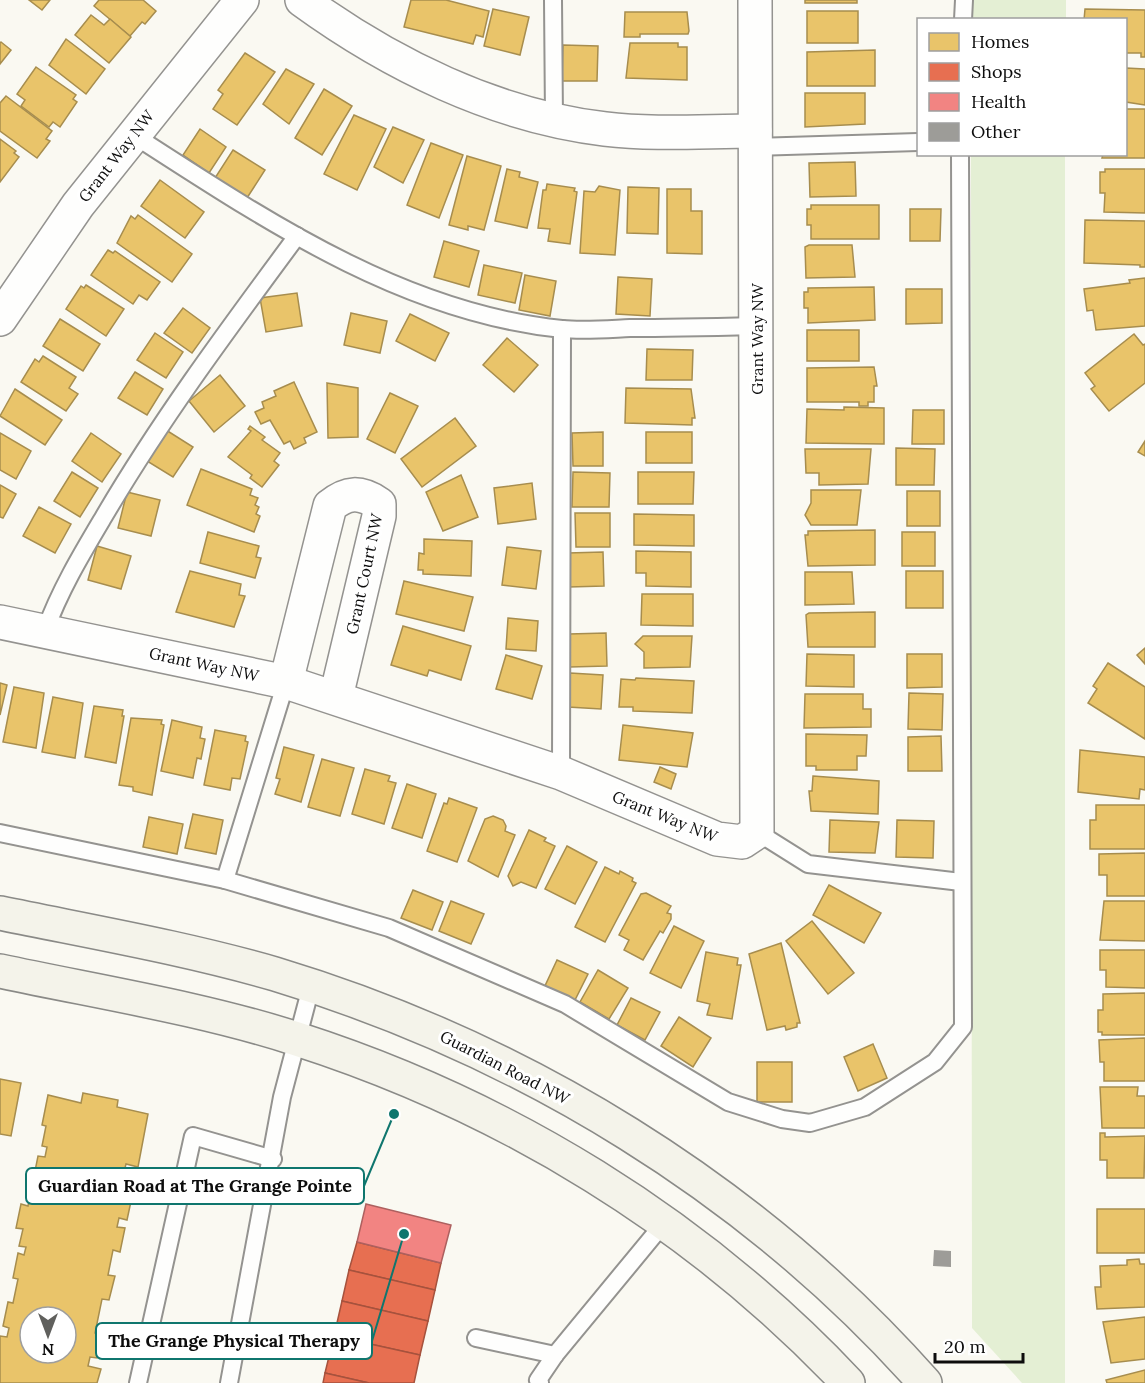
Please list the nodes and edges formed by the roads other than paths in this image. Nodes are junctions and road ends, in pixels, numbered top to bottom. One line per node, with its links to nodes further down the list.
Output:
1 (242, 0): 9 (street, Grant Way NW)
2 (302, 0): 6 (street)
3 (553, 0): 8 (lane)
4 (755, 0): 10 (street, Grant Way NW)
5 (963, 0): 7 (lane)
6 (341, 12): 8 (street)
7 (963, 18)
8 (554, 119): 10 (street)
9 (132, 134): 13 (lane); 14 (street, Grant Way NW)
10 (755, 139): 11 (lane); 15 (street, Grant Way NW)
11 (917, 142)
12 (960, 156): 25 (lane)
13 (297, 236): 16 (lane); 18 (lane)
14 (4, 304)
15 (757, 326): 16 (lane); 22 (street, Grant Way NW)
16 (562, 329): 21 (lane)
17 (0, 622): 18 (street, Grant Way NW)
18 (45, 631): 19 (street, Grant Way NW)
19 (286, 682): 20 (street, Grant Way NW); 20 (street, Grant Court NW); 24 (lane)
20 (336, 697): 21 (street, Grant Way NW)
21 (561, 773): 22 (street, Grant Way NW)
22 (757, 832): 25 (lane)
23 (0, 833): 24 (lane)
24 (225, 880): 25 (lane)
25 (961, 882)
26 (0, 913): 28 (main road, Guardian Road NW)
27 (0, 971): 29 (main road)
28 (311, 987): 29 (lane); 38 (main road, Guardian Road NW)
29 (296, 1038): 30 (lane); 31 (main road)
30 (273, 1159): 35 (lane); 36 (lane)
31 (664, 1223): 33 (lane); 37 (main road)
32 (476, 1338): 33 (lane)
33 (555, 1355): 34 (lane)
34 (538, 1382)
35 (138, 1383)
36 (230, 1383)
37 (848, 1383)
38 (925, 1383)

